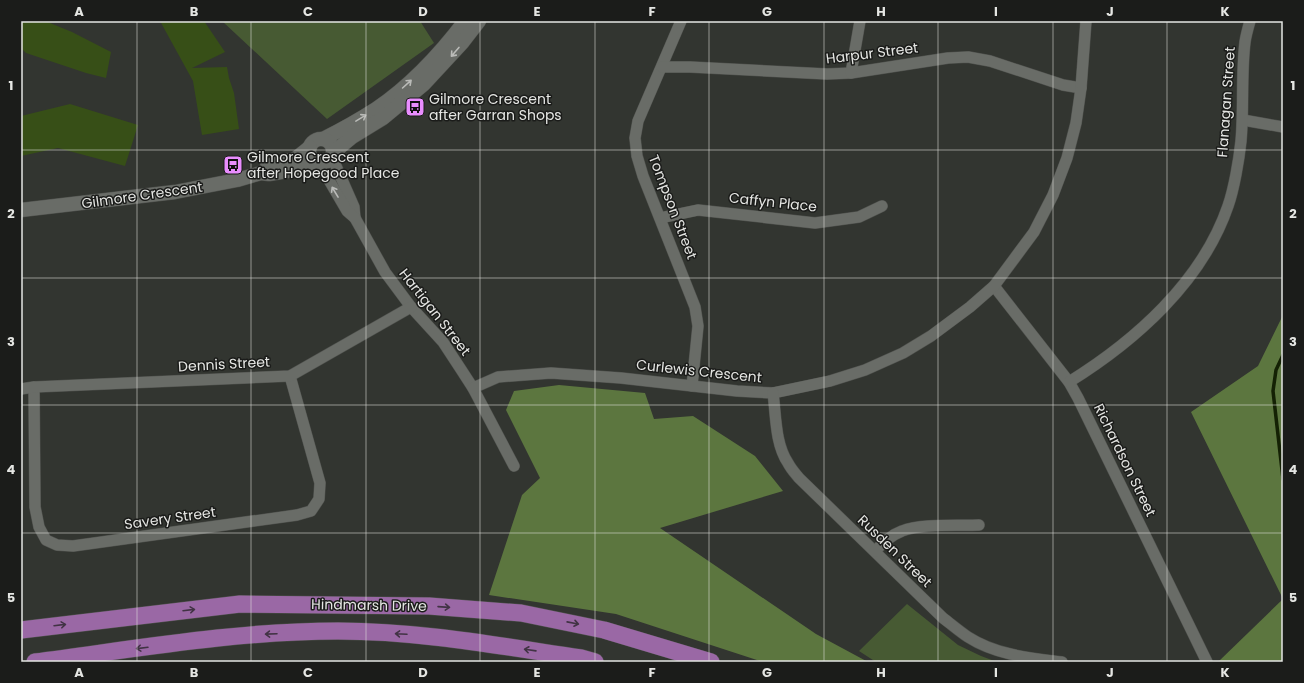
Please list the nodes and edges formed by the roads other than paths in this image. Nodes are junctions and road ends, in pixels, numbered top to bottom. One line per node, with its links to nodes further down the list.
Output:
1 (465, 21): 10 (street, one-way to 1)
2 (478, 21): 10 (street, one-way to 10)
3 (681, 21): 7 (street, Tompson Street)
4 (860, 21): 8 (street)
5 (1086, 21): 9 (street, Curlewis Crescent)
6 (1250, 21): 11 (street, Flanagan Street)
7 (662, 67): 8 (street, Harpur Street); 22 (street, Tompson Street)
8 (851, 72): 9 (street, Harpur Street)
9 (1081, 88): 23 (street, Curlewis Crescent)
10 (380, 113): 13 (street)
11 (1243, 120): 12 (street); 26 (street, Flanagan Street)
12 (1283, 126)
13 (349, 132): 14 (street); 16 (street)
14 (323, 139): 15 (street); 16 (street)
15 (310, 147): 17 (street); 18 (street, Gilmore Crescent)
16 (333, 154): 17 (street); 21 (street, Hartigan Street)
17 (317, 162): 18 (street, Gilmore Crescent); 21 (street, Hartigan Street, one-way to 17)
18 (261, 172): 20 (street, Gilmore Crescent)
19 (882, 206): 22 (street, Caffyn Place)
20 (21, 210)
21 (355, 218): 24 (street, Hartigan Street)
22 (660, 218): 27 (street, Tompson Street)
23 (994, 286): 26 (street, Richardson Street); 31 (street, Curlewis Crescent)
24 (411, 307): 25 (street, Dennis Street); 29 (street, Hartigan Street)
25 (290, 376): 28 (street, Dennis Street); 28 (street, Savery Street)
26 (1069, 382): 40 (street, Richardson Street)
27 (692, 386): 29 (street, Curlewis Crescent); 31 (street, Curlewis Crescent)
28 (34, 387): 30 (street, Dennis Street)
29 (473, 388): 32 (street, Hartigan Street)
30 (21, 389)
31 (774, 393): 34 (street, Rusden Street)
32 (514, 466)
33 (979, 525): 34 (street)
34 (875, 551): 39 (street, Rusden Street)
35 (21, 630): 38 (main road, Hindmarsh Drive, one-way to 38)
36 (34, 662): 37 (main road, Hindmarsh Drive, one-way to 36)
37 (596, 662)
38 (711, 662)
39 (1062, 662)
40 (1207, 662)

